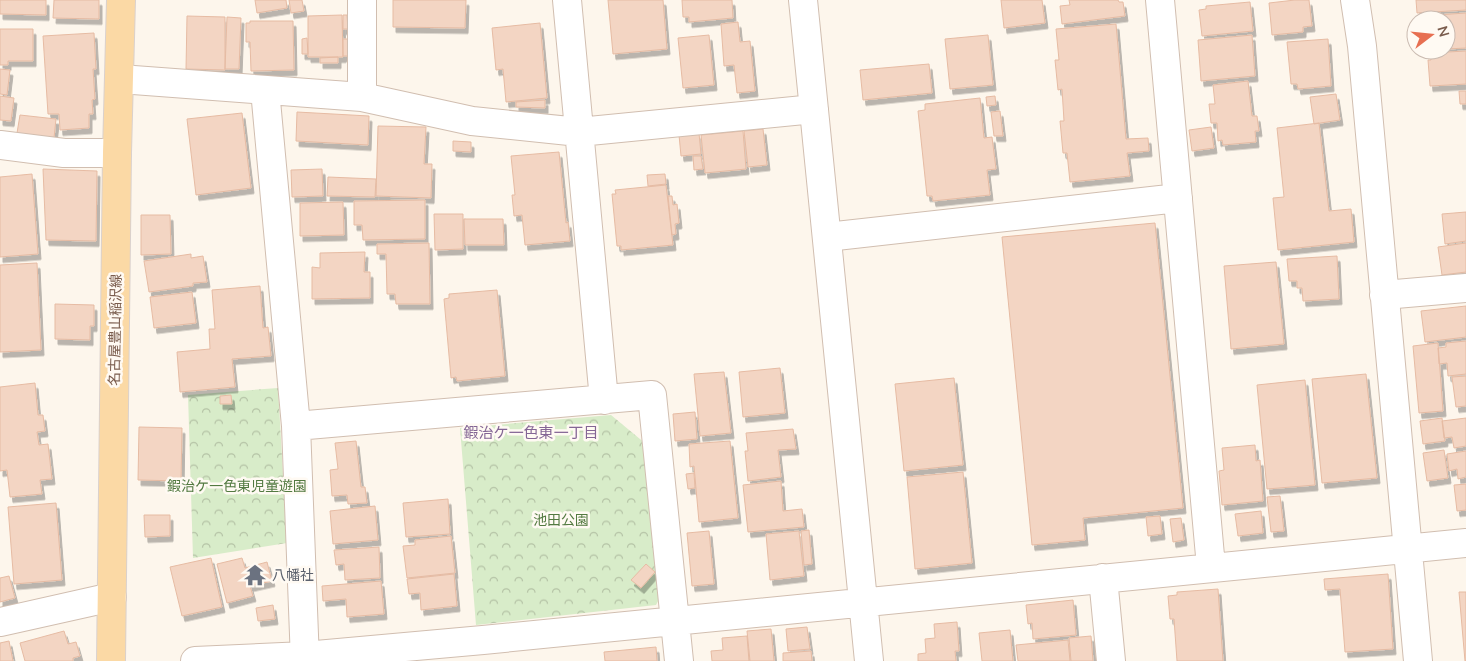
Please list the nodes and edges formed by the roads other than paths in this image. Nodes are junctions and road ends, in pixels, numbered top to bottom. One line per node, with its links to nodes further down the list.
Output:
1 (121, 0): 7 (main road, 名古屋豊山稲沢線)
2 (362, 0): 9 (street)
3 (566, 0): 11 (street)
4 (803, 0): 10 (street)
5 (1160, 0): 14 (street)
6 (1355, 0): 17 (street)
7 (120, 79): 8 (street); 13 (main road, 名古屋豊山稲沢線)
8 (265, 90): 9 (street); 19 (street)
9 (362, 97): 11 (street)
10 (814, 109): 11 (street); 15 (street)
11 (579, 132): 18 (street)
12 (0, 146): 13 (street)
13 (117, 153): 24 (main road, 名古屋豊山稲沢線)
14 (1178, 198): 15 (street); 22 (street)
15 (827, 237): 25 (street)
16 (1466, 288): 17 (street)
17 (1384, 295): 21 (street)
18 (604, 400): 19 (street); 26 (street)
19 (296, 426): 29 (street)
20 (1466, 543): 21 (street)
21 (1408, 548): 22 (street); 35 (street)
22 (1211, 567): 23 (street)
23 (1103, 578): 25 (street); 34 (street)
24 (112, 597): 27 (street); 30 (main road, 名古屋豊山稲沢線)
25 (863, 602): 26 (street); 33 (street)
26 (675, 620): 28 (street); 32 (street)
27 (0, 622)
28 (484, 650): 29 (street)
29 (305, 658): 31 (street)
30 (111, 661)
31 (195, 661)
32 (679, 661)
33 (869, 661)
34 (1111, 661)
35 (1418, 661)

